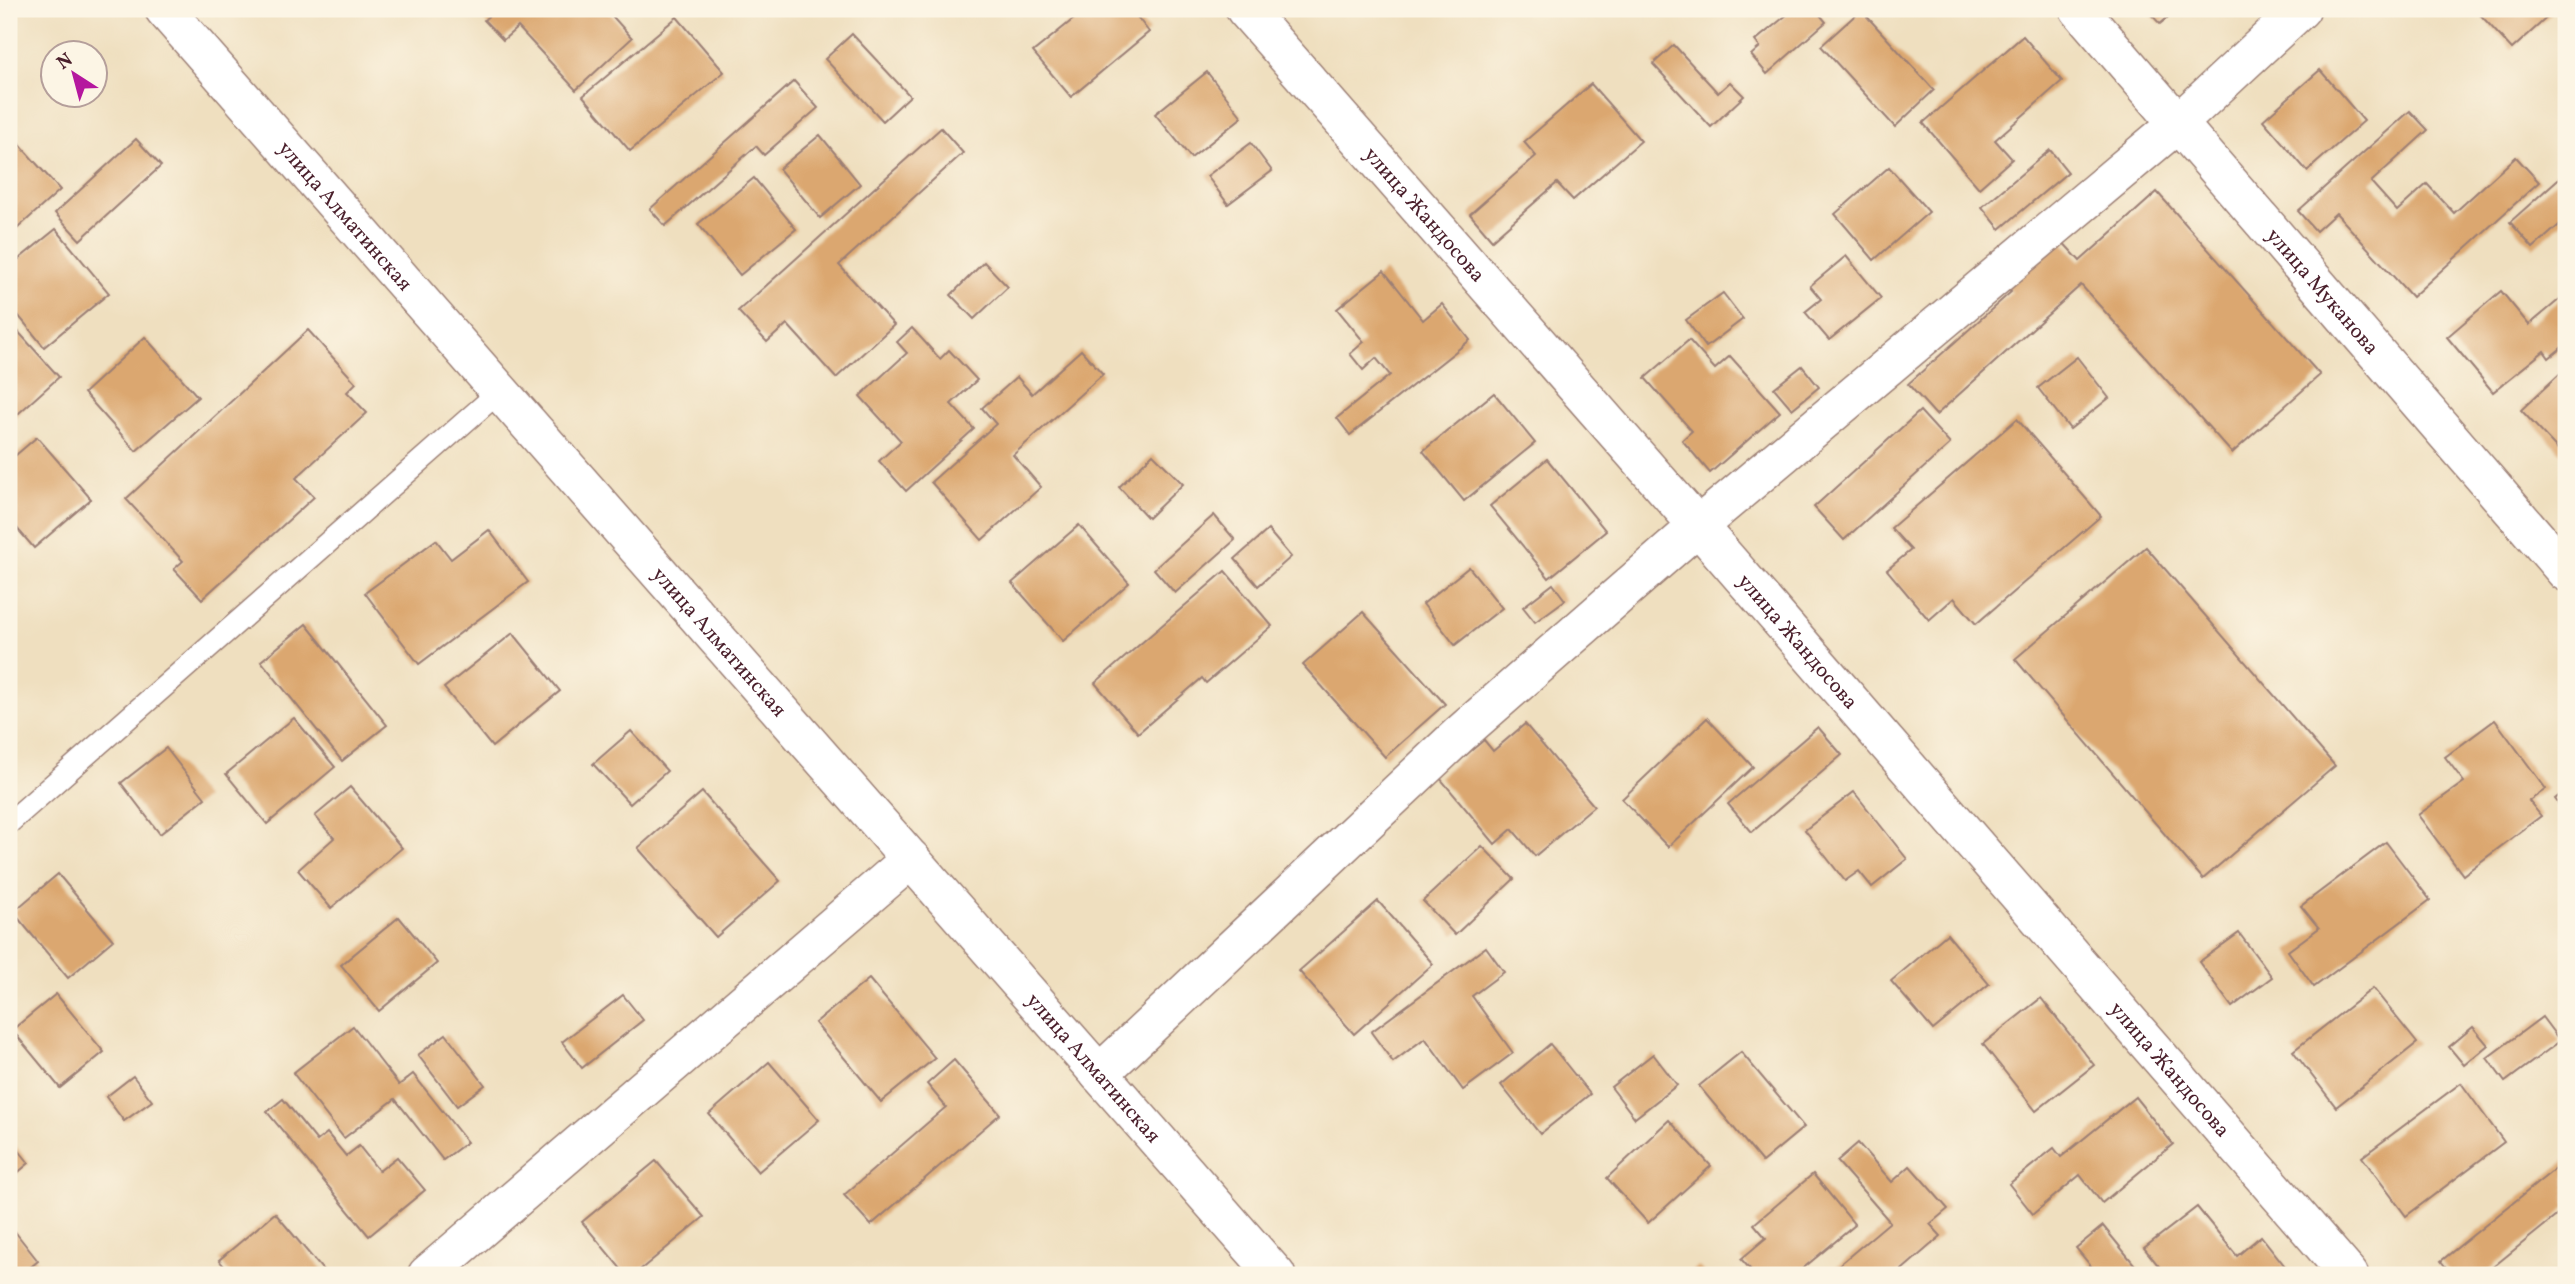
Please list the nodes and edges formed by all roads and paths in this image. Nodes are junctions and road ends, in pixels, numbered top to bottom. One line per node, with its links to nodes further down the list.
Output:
1 (164, 9): 6 (street, улица Алматинская)
2 (1245, 9): 7 (street, улица Жандосова)
3 (2079, 9): 5 (street, улица Муканова)
4 (2301, 9): 5 (street)
5 (2178, 124): 7 (street); 8 (street, улица Муканова)
6 (500, 391): 9 (lane); 10 (street, улица Алматинская)
7 (1698, 526): 11 (street); 14 (street, улица Жандосова)
8 (2566, 572)
9 (9, 823)
10 (911, 859): 11 (street, улица Алматинская); 12 (street)
11 (1100, 1074): 13 (street, улица Алматинская)
12 (427, 1275)
13 (1276, 1275)
14 (2349, 1275)

